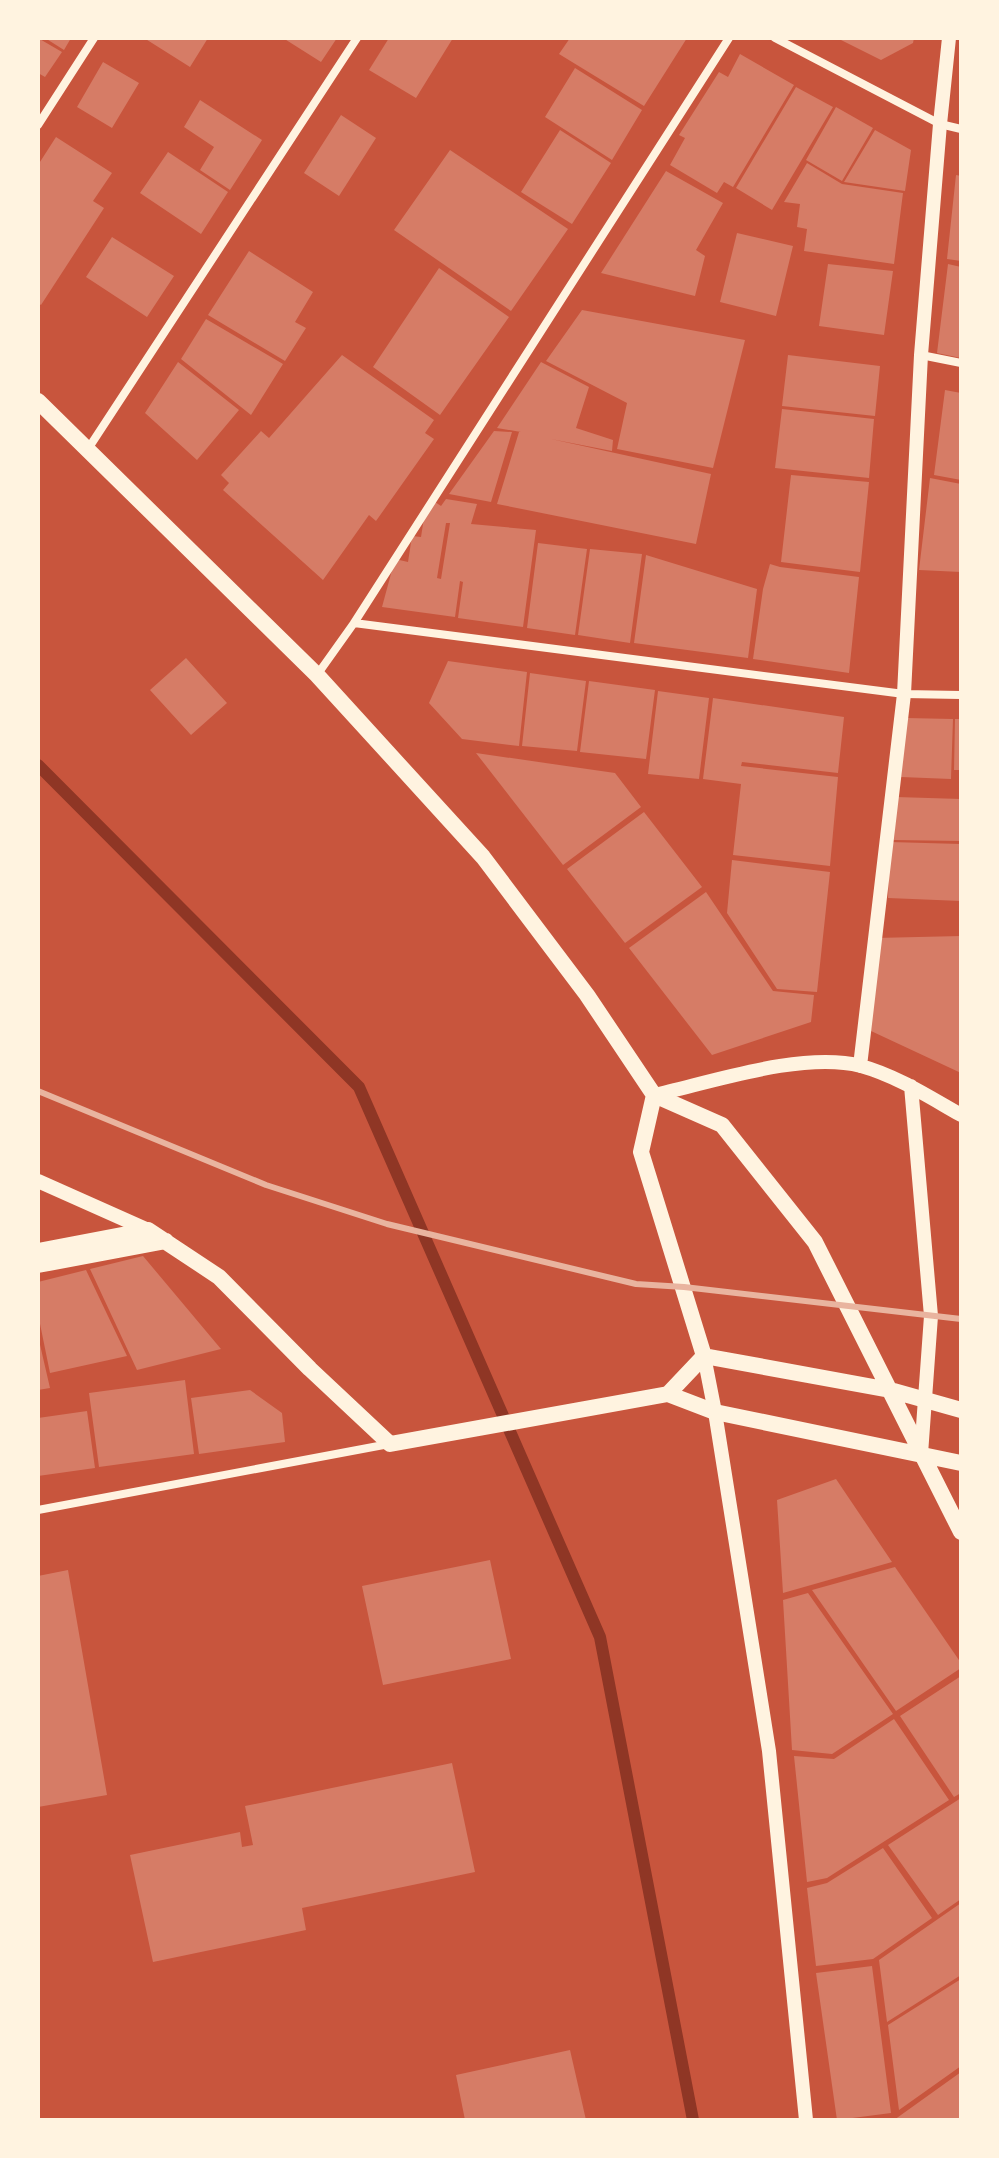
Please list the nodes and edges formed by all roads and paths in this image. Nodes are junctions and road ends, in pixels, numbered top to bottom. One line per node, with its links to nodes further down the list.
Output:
1 (94, 38): 7 (street)
2 (357, 38): 12 (street)
3 (729, 38): 13 (street)
4 (775, 38): 6 (street)
5 (949, 38): 6 (street)
6 (940, 124): 8 (street); 9 (street)
7 (38, 125)
8 (961, 129)
9 (921, 355): 10 (street); 15 (street)
10 (961, 363)
11 (38, 401): 12 (main road)
12 (87, 451): 14 (main road)
13 (354, 623): 14 (street); 15 (street)
14 (317, 675): 19 (main road)
15 (904, 694): 16 (street); 17 (street)
16 (961, 695)
17 (860, 1066): 18 (street); 19 (street)
18 (911, 1086): 20 (street); 29 (street)
19 (654, 1095): 26 (main road); 27 (main road)
20 (961, 1115)
21 (38, 1181): 22 (street)
22 (148, 1230): 23 (main road); 24 (main road)
23 (166, 1241): 25 (main road); 32 (main road)
24 (38, 1251)
25 (38, 1265)
26 (704, 1356): 27 (main road); 28 (main road); 31 (street)
27 (890, 1390): 29 (main road); 33 (main road)
28 (668, 1394): 31 (main road); 32 (main road)
29 (926, 1403): 30 (main road); 33 (street)
30 (961, 1410)
31 (715, 1412): 33 (main road); 37 (street)
32 (390, 1444): 35 (street)
33 (921, 1454): 34 (main road); 36 (main road)
34 (961, 1463)
35 (38, 1510)
36 (961, 1532)
37 (806, 2120)

